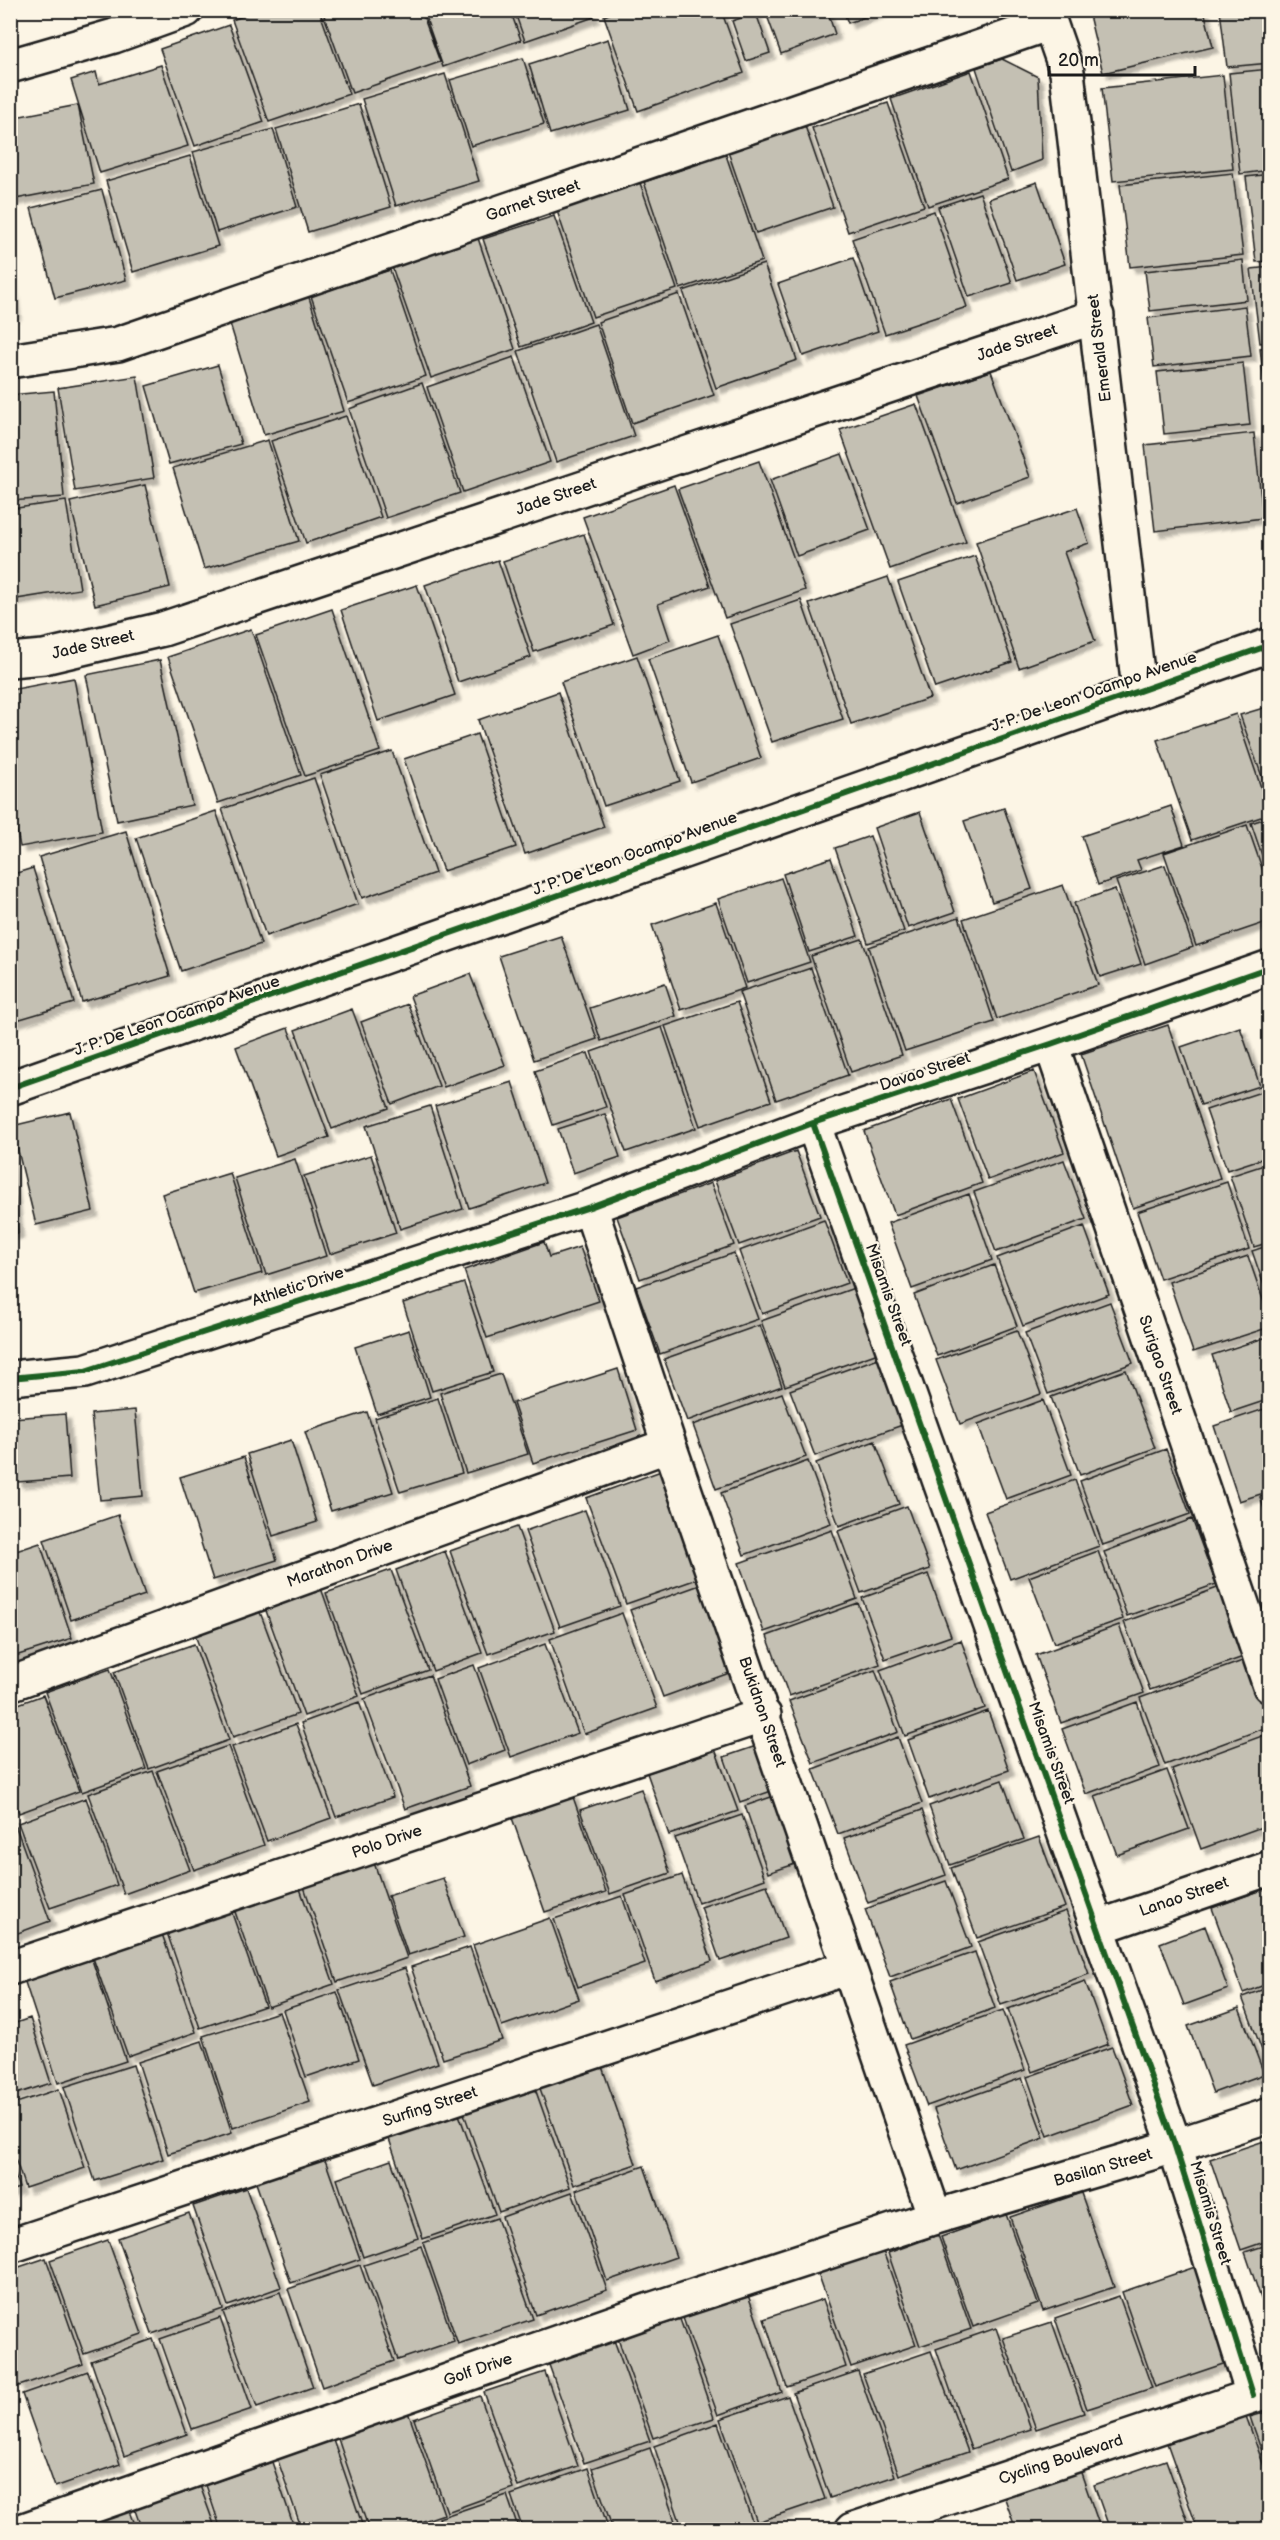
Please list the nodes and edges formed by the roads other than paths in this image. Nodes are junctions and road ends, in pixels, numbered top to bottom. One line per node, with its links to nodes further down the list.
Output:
1 (186, 10): 3 (street)
2 (1047, 17): 4 (street, Emerald Street); 5 (street, Garnet Street)
3 (10, 66)
4 (1096, 316): 7 (street, Jade Street); 8 (street, Emerald Street)
5 (10, 361)
6 (1269, 645): 8 (street, J. P. De Leon Ocampo Avenue)
7 (10, 660)
8 (1139, 690): 11 (street, J. P. De Leon Ocampo Avenue)
9 (1269, 968): 10 (street, Davao Street)
10 (1052, 1044): 12 (street, Davao Street); 17 (street, Surigao Street)
11 (10, 1088)
12 (813, 1123): 13 (street, Davao Street); 20 (street, Misamis Street)
13 (590, 1206): 14 (street, Athletic Drive); 15 (street, Bukidnon Street)
14 (10, 1378)
15 (669, 1445): 16 (street, Marathon Drive); 18 (street, Bukidnon Street)
16 (10, 1684)
17 (1269, 1686)
18 (764, 1715): 21 (street, Bukidnon Street); 22 (street, Polo Drive)
19 (1269, 1868): 20 (street, Lanao Street)
20 (1099, 1927): 24 (street, Misamis Street)
21 (849, 1967): 25 (street, Bukidnon Street); 26 (street, Surfing Street)
22 (10, 1968)
23 (1269, 2115): 24 (street, Basilan Street)
24 (1175, 2146): 25 (street, Basilan Street); 27 (street, Misamis Street)
25 (935, 2217): 28 (street, Golf Drive)
26 (10, 2246)
27 (1261, 2392): 29 (street, Cycling Boulevard)
28 (24, 2529)
29 (852, 2529)

